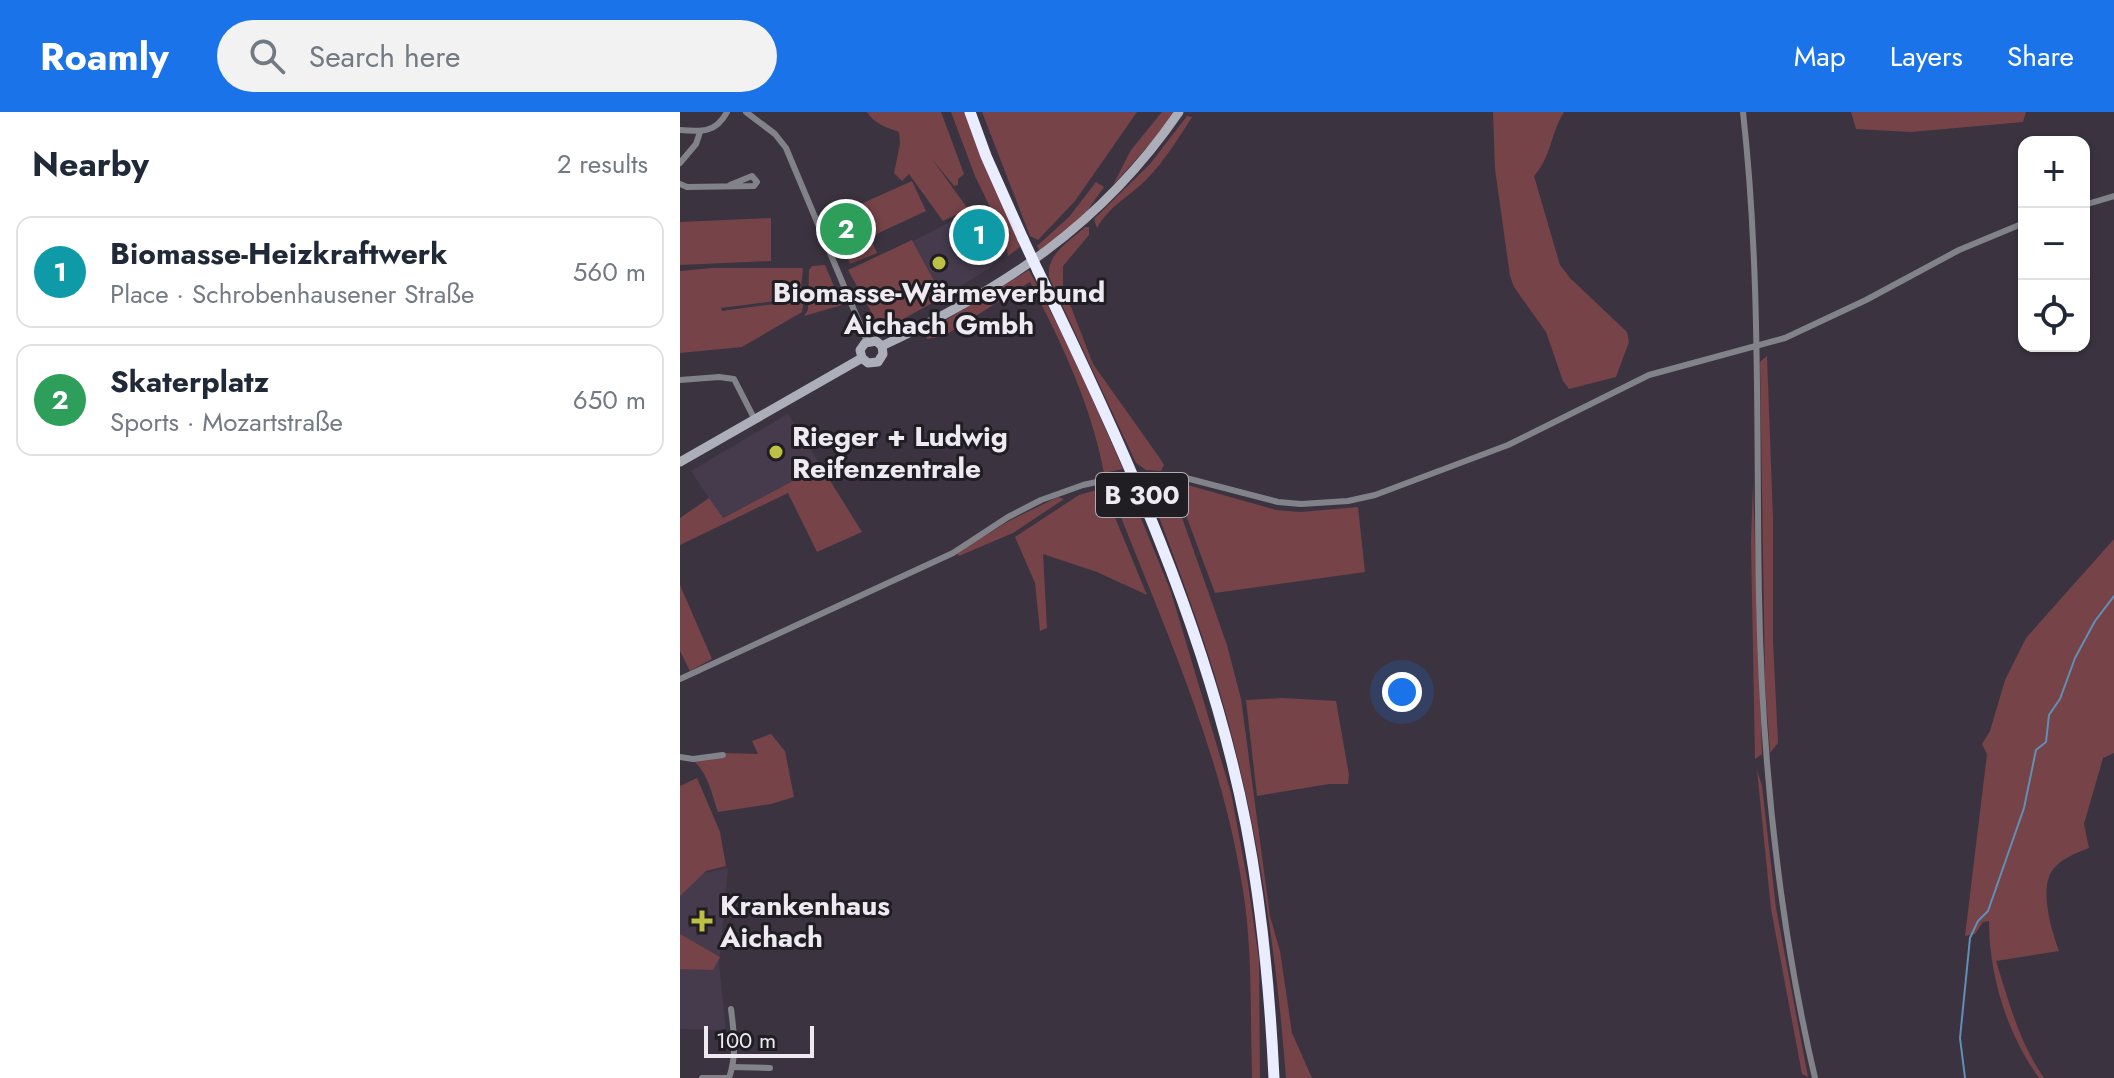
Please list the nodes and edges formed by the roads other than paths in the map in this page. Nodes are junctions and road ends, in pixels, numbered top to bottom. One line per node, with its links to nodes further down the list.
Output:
1 (727, 112): 7 (street)
2 (746, 112): 14 (street)
3 (970, 112): 27 (highway, B 300, bridge)
4 (1179, 112): 15 (main road)
5 (1743, 112): 16 (street)
6 (680, 130): 7 (street)
7 (700, 132): 8 (street)
8 (680, 163)
9 (680, 184): 10 (street)
10 (730, 185)
11 (2114, 196): 12 (street)
12 (2090, 203)
13 (2018, 225): 16 (street)
14 (867, 341): 15 (main road); 17 (main road)
15 (882, 346): 17 (main road)
16 (1757, 347): 21 (street, bridge); 30 (street)
17 (862, 358): 19 (main road)
18 (680, 380): 19 (street)
19 (755, 420): 20 (main road)
20 (680, 462)
21 (680, 679)
22 (723, 755): 23 (street)
23 (680, 757)
24 (731, 1009): 25 (street)
25 (733, 1067): 26 (street); 29 (street)
26 (770, 1068)
27 (1275, 1077)
28 (702, 1078): 29 (street)
29 (729, 1078)
30 (1815, 1078)

